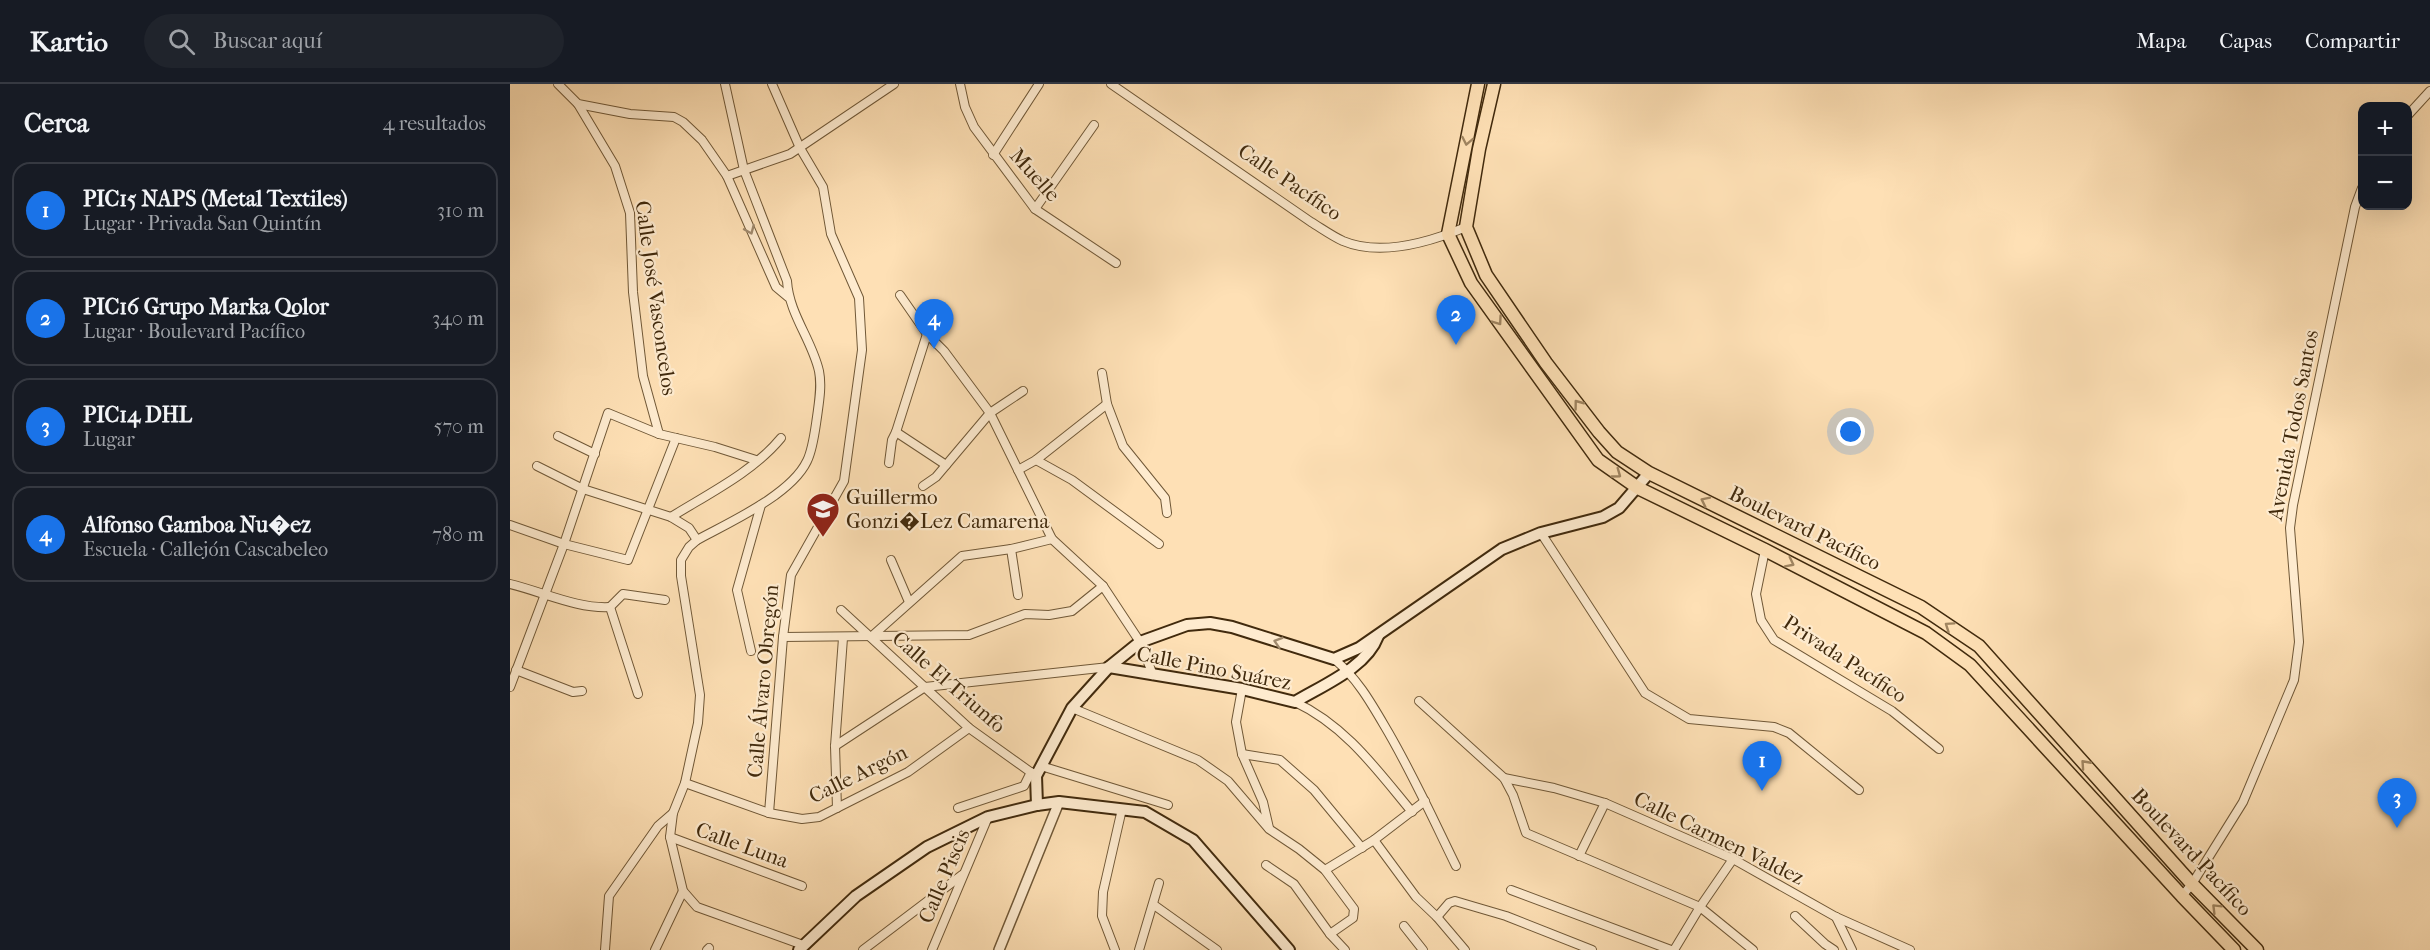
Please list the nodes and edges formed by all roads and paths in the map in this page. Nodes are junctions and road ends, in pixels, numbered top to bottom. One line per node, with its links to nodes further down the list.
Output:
1 (558, 84): 11 (street, Calle José Vasconcelos)
2 (725, 84): 16 (street)
3 (772, 84): 14 (street, Calle Álvaro Obregón)
4 (894, 84): 14 (street)
5 (960, 84): 15 (street, Muelle)
6 (1039, 84): 15 (street)
7 (1111, 84): 21 (street, Calle Pacífico)
8 (1478, 84): 21 (main road, one-way to 21)
9 (1494, 84): 20 (main road)
10 (2430, 91): 12 (street)
11 (578, 104): 17 (street); 31 (street, Calle José Vasconcelos)
12 (2412, 111)
13 (1094, 125): 19 (street)
14 (800, 148): 16 (street); 68 (street, Calle Álvaro Obregón)
15 (993, 155): 19 (street, Muelle)
16 (744, 170): 17 (street); 24 (street)
17 (728, 176): 24 (street, one-way to 24)
18 (2358, 202): 117 (street, Avenida Todos Santos)
19 (1035, 209): 22 (street, Muelle)
20 (1466, 226): 21 (street, Calle Pacífico); 42 (main road, Boulevard Pacífico, one-way to 20)
21 (1448, 234): 44 (main road, Boulevard Pacífico, one-way to 44)
22 (1116, 263)
23 (900, 295): 25 (street)
24 (788, 297): 46 (street)
25 (927, 334): 29 (street); 30 (street)
26 (1102, 372): 28 (street)
27 (1023, 391): 29 (street)
28 (1107, 404): 37 (street); 48 (street)
29 (990, 413): 39 (street); 41 (street)
30 (896, 432): 38 (street); 39 (street)
31 (659, 435): 33 (street); 35 (street)
32 (558, 436): 35 (street)
33 (676, 438): 36 (street); 47 (street)
34 (781, 438): 36 (street)
35 (595, 454): 45 (street)
36 (756, 460): 49 (street)
37 (1036, 460): 41 (street); 55 (street)
38 (889, 463)
39 (946, 465): 43 (street)
40 (537, 466): 45 (street)
41 (1018, 470): 53 (street)
42 (1649, 473): 44 (main road); 117 (main road, Boulevard Pacífico, one-way to 42)
43 (923, 486)
44 (1638, 488): 51 (main road); 57 (main road, Boulevard Pacífico)
45 (583, 489): 47 (street); 54 (street)
46 (761, 505): 52 (street); 72 (street)
47 (647, 510): 49 (street); 54 (street)
48 (1167, 513)
49 (671, 517): 52 (street)
50 (510, 525): 54 (street)
51 (1541, 533): 67 (main road); 93 (street)
52 (697, 540): 92 (street)
53 (1052, 540): 56 (street); 60 (street)
54 (564, 544): 61 (street)
55 (1159, 544)
56 (1011, 549): 62 (street); 64 (street)
57 (1765, 550): 88 (street, Privada Pacífico); 121 (main road, Boulevard Pacífico, one-way to 121)
58 (891, 560): 64 (street)
59 (510, 584): 61 (street)
60 (1104, 586): 69 (street); 71 (street)
61 (544, 592): 65 (street); 75 (street)
62 (1018, 595)
63 (665, 600): 65 (street)
64 (909, 602): 69 (street)
65 (610, 607): 82 (street)
66 (841, 610): 69 (street, Calle El Triunfo)
67 (1378, 636): 73 (main road); 76 (main road)
68 (783, 637): 70 (street); 104 (street, Calle Álvaro Obregón)
69 (871, 637): 70 (street); 79 (street, Calle El Triunfo)
70 (843, 638): 87 (street)
71 (1140, 642): 73 (main road, one-way to 71); 74 (main road); 77 (street)
72 (751, 651)
73 (1334, 659): 76 (street)
74 (1109, 667): 77 (main road, Calle Pino Suárez); 79 (street); 85 (main road)
75 (516, 670): 78 (street); 81 (street)
76 (1347, 670): 84 (main road); 94 (street)
77 (1153, 675): 80 (main road, Calle Pino Suárez)
78 (510, 686)
79 (926, 687): 86 (street, Calle El Triunfo); 87 (street)
80 (1242, 689): 84 (main road, Calle Pino Suárez); 89 (street)
81 (582, 691)
82 (638, 694)
83 (1419, 701): 91 (street)
84 (1295, 702): 102 (street, Calle Pino Suárez)
85 (1072, 708): 90 (main road); 106 (street)
86 (969, 728): 90 (street, Calle El Triunfo); 99 (street, Calle Argón)
87 (835, 746): 99 (street)
88 (1939, 749)
89 (1242, 754): 106 (street); 109 (street)
90 (1036, 771): 97 (main road); 98 (street, Calle El Triunfo); 100 (street)
91 (1504, 778): 96 (street, Calle Carmen Valdez); 110 (street)
92 (685, 783): 103 (street); 104 (street, Calle Argón)
93 (1859, 790)
94 (1425, 801): 102 (street); 113 (street)
95 (1059, 802): 97 (main road); 101 (main road); 134 (street)
96 (1605, 803): 110 (street); 111 (street, Calle Carmen Valdez)
97 (1037, 805): 105 (main road)
98 (1168, 805)
99 (837, 808): 104 (street, Calle Argón)
100 (958, 808)
101 (1122, 809): 135 (street); 138 (main road)
102 (1412, 812): 108 (street)
103 (673, 813): 107 (street); 130 (street)
104 (769, 813)
105 (988, 817): 115 (street, Calle Piscis); 129 (main road)
106 (1269, 829): 114 (street)
107 (670, 837): 118 (street, Calle Luna); 120 (street)
108 (1374, 840): 109 (street); 125 (street)
109 (1362, 848): 114 (street)
110 (1579, 856): 123 (street)
111 (1733, 860): 123 (street); 126 (street, Calle Carmen Valdez)
112 (1266, 865): 128 (street)
113 (1456, 866)
114 (1324, 870): 128 (street)
115 (964, 874): 132 (street); 133 (street, Calle Piscis)
116 (1159, 883): 122 (street)
117 (2192, 884): 121 (street, Avenida Todos Santos); 149 (main road, Boulevard Pacífico, one-way to 117)
118 (802, 886)
119 (1511, 890): 143 (street)
120 (683, 891): 129 (street); 131 (street)
121 (2182, 896): 148 (main road, Boulevard Pacífico)
122 (1154, 905): 136 (street); 137 (street)
123 (1700, 907): 143 (street); 144 (street)
124 (1795, 916): 145 (street)
125 (1437, 917): 141 (street); 142 (street)
126 (1836, 918): 146 (street); 147 (street, Calle Carmen Valdez)
127 (1404, 926): 140 (street)
128 (1330, 934): 139 (street)
129 (801, 947)
130 (605, 950)
131 (655, 950)
132 (863, 950)
133 (932, 950)
134 (999, 950)
135 (1115, 950)
136 (1139, 950)
137 (1216, 950)
138 (1289, 950)
139 (1345, 950)
140 (1423, 950)
141 (1465, 950)
142 (1592, 950)
143 (1672, 950)
144 (1753, 950)
145 (1834, 950)
146 (1852, 950)
147 (1910, 950)
148 (2234, 950)
149 (2258, 950)

